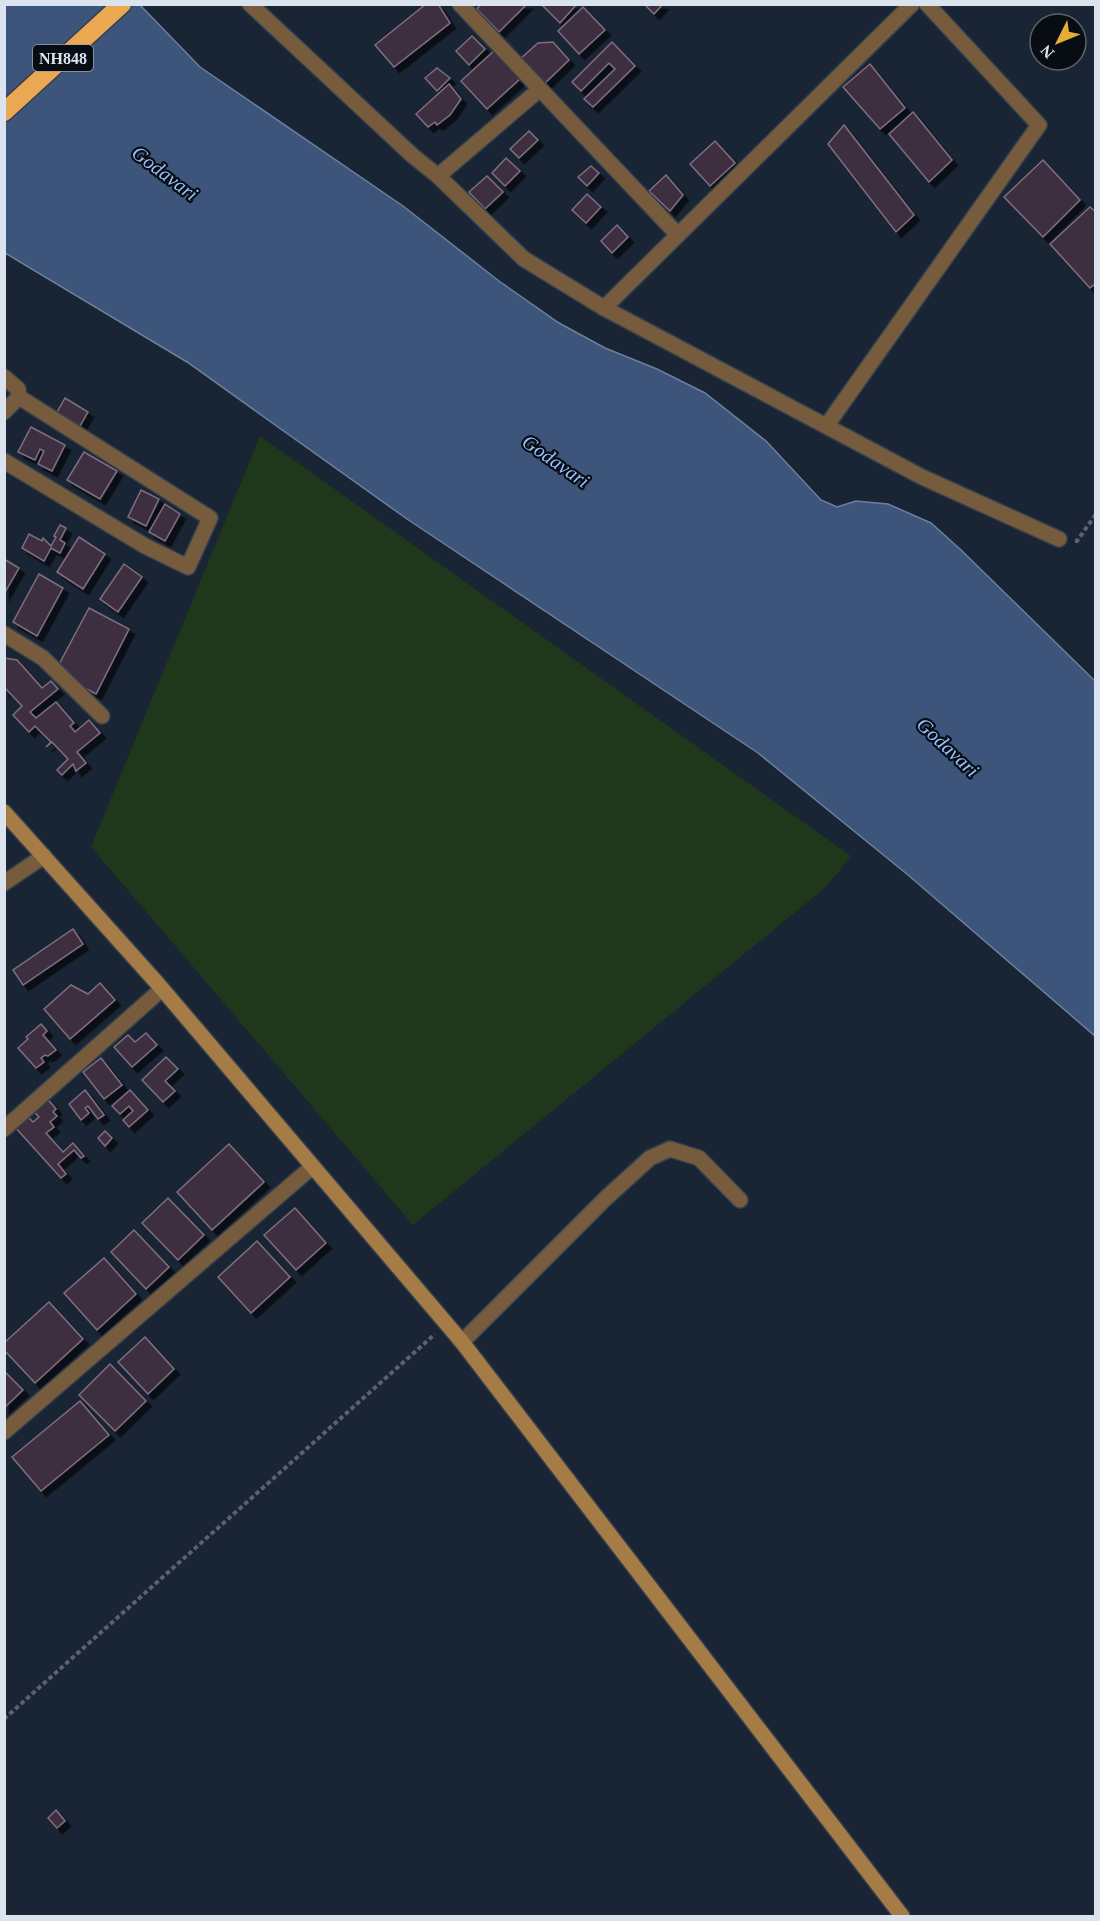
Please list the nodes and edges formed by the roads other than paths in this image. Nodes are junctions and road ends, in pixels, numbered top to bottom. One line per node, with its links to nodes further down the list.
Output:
1 (122, 4): 7 (highway, NH848)
2 (250, 4): 8 (street)
3 (460, 4): 6 (street)
4 (912, 4): 9 (street)
5 (927, 4): 14 (street)
6 (540, 89): 8 (street); 9 (street)
7 (4, 112)
8 (438, 176): 10 (street)
9 (678, 235): 10 (street)
10 (604, 308): 14 (street)
11 (4, 377): 12 (street)
12 (19, 397): 13 (street); 15 (street)
13 (4, 412)
14 (827, 425): 16 (street)
15 (4, 461)
16 (1059, 539)
17 (4, 634): 18 (street)
18 (102, 716)
19 (4, 812): 20 (main road)
20 (44, 856): 21 (street); 22 (main road)
21 (4, 883)
22 (162, 989): 23 (street); 24 (main road)
23 (4, 1129)
24 (312, 1167): 26 (main road); 27 (street)
25 (740, 1200): 26 (street)
26 (462, 1342): 28 (main road)
27 (4, 1432)
28 (902, 1917)

